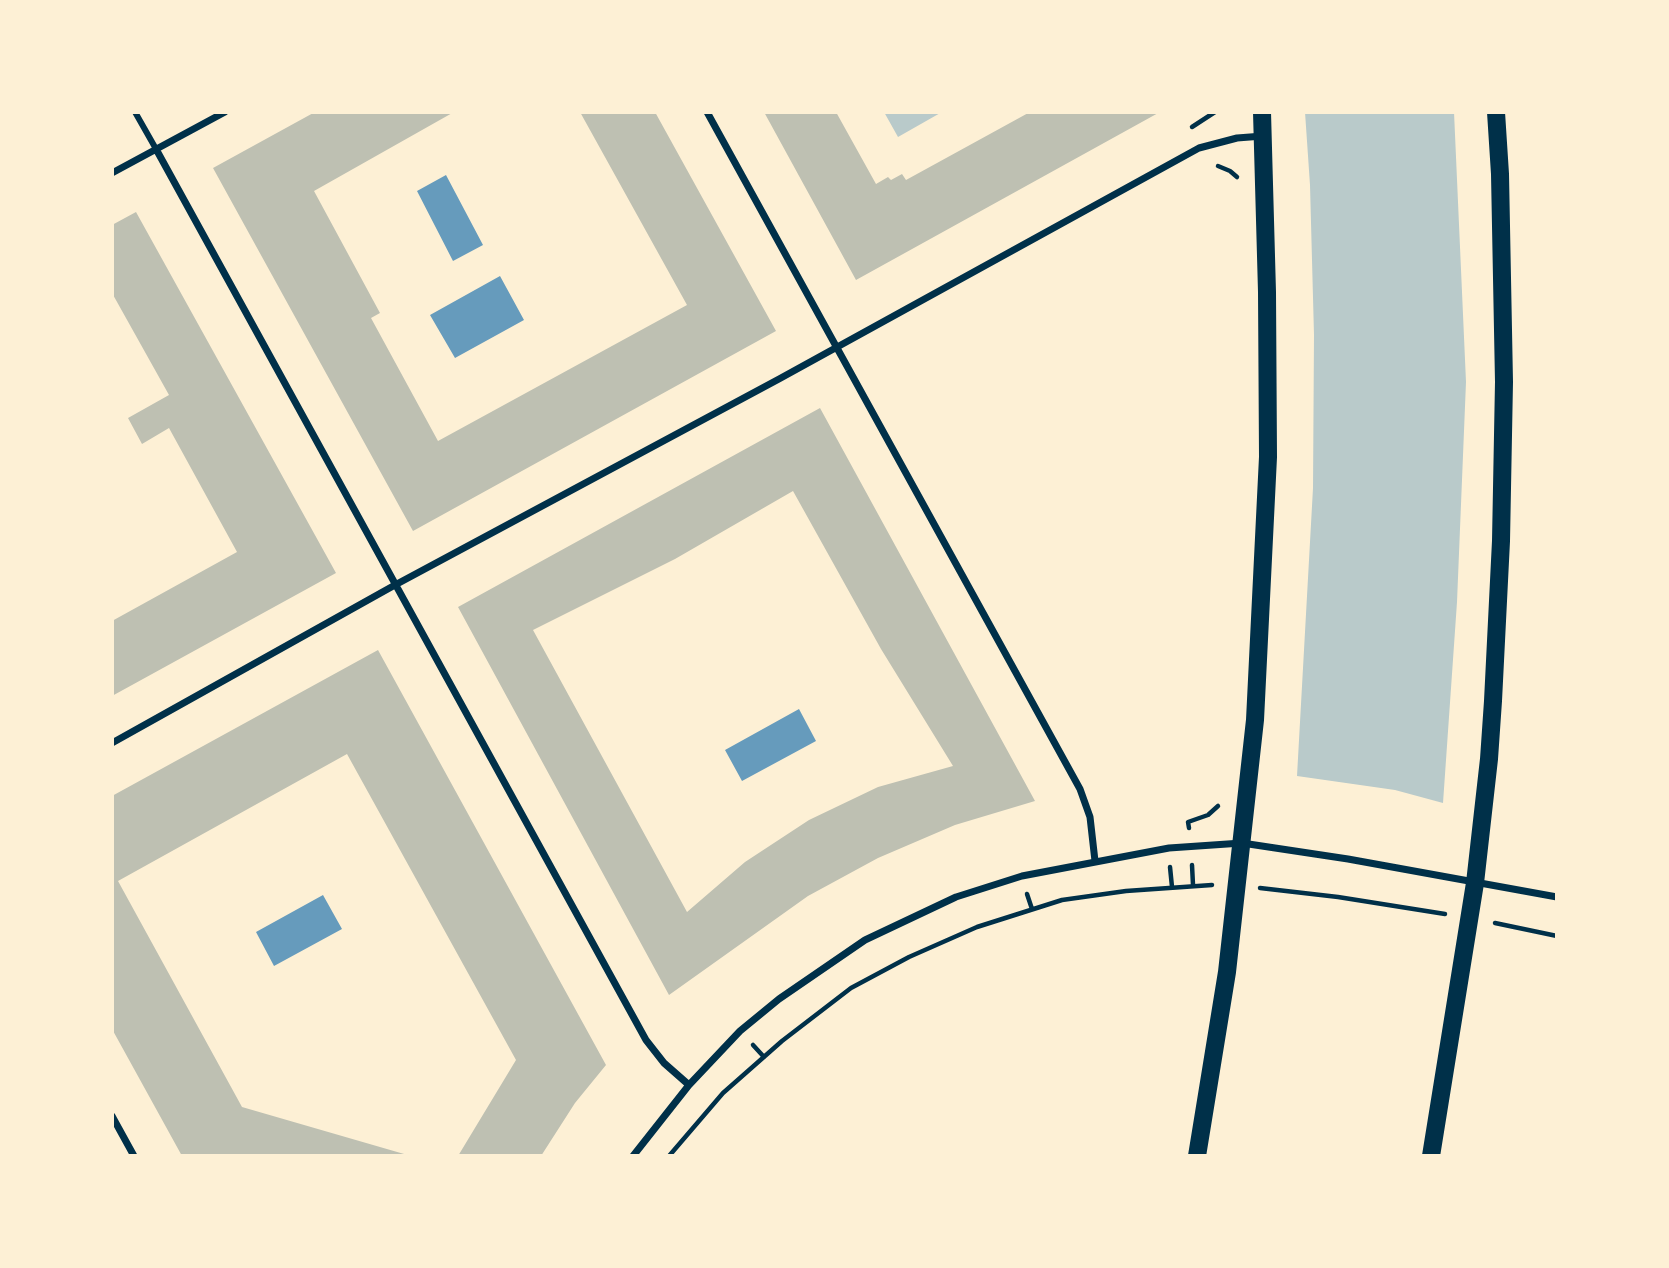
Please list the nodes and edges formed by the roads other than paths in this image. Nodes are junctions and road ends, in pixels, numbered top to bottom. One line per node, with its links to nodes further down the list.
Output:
1 (135, 112): 7 (street)
2 (225, 112): 7 (street)
3 (707, 112): 9 (street)
4 (1262, 112): 6 (main road)
5 (1496, 112): 14 (main road)
6 (1263, 136): 9 (street); 12 (main road)
7 (156, 149): 8 (street); 10 (street)
8 (112, 173)
9 (837, 347): 10 (street); 13 (street)
10 (395, 585): 11 (street); 16 (street)
11 (112, 743)
12 (1242, 844): 13 (street); 14 (street); 20 (main road)
13 (1095, 861): 16 (street)
14 (1475, 883): 15 (street); 21 (main road)
15 (1557, 897)
16 (689, 1085): 19 (street)
17 (112, 1116): 18 (street)
18 (134, 1156)
19 (632, 1156)
20 (1197, 1156)
21 (1431, 1156)

